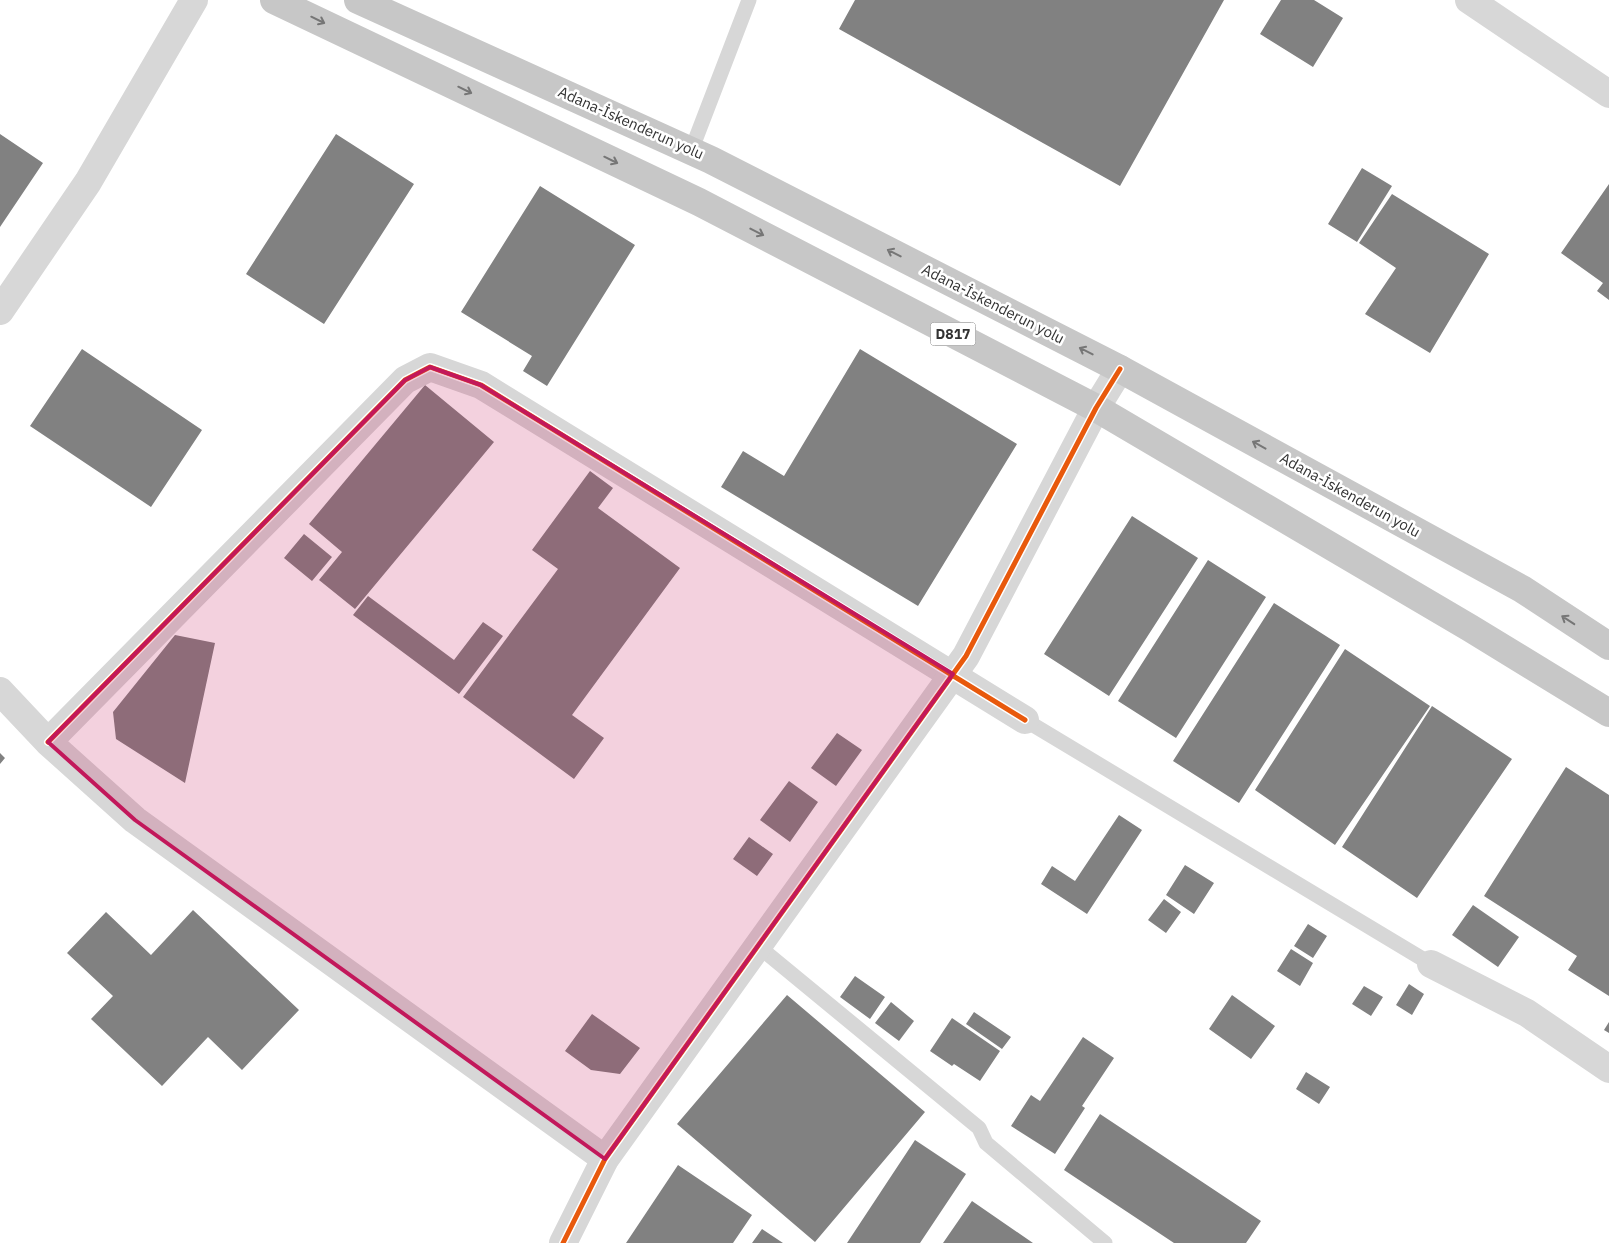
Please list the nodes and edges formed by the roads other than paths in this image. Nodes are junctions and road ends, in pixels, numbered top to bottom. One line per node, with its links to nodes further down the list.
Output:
1 (194, 0): 8 (street)
2 (274, 0): 10 (highway, D817, one-way to 10)
3 (358, 0): 7 (highway, Adana-İskenderun yolu)
4 (749, 0): 7 (lane)
5 (1468, 0): 6 (street)
6 (1609, 94)
7 (692, 151): 9 (highway, Adana-İskenderun yolu, one-way to 7)
8 (0, 311)
9 (1120, 369): 10 (street); 11 (highway, Adana-İskenderun yolu, one-way to 9)
10 (1096, 408): 12 (street); 14 (highway, D817)
11 (1609, 646)
12 (952, 674): 15 (street); 16 (street); 17 (street)
13 (0, 691): 16 (street)
14 (1609, 713)
15 (1025, 720): 18 (lane)
16 (48, 742): 20 (street)
17 (758, 946): 20 (street); 22 (lane)
18 (1431, 964): 19 (street)
19 (1609, 1069)
20 (605, 1159): 21 (street)
21 (563, 1243)
22 (1104, 1243)

